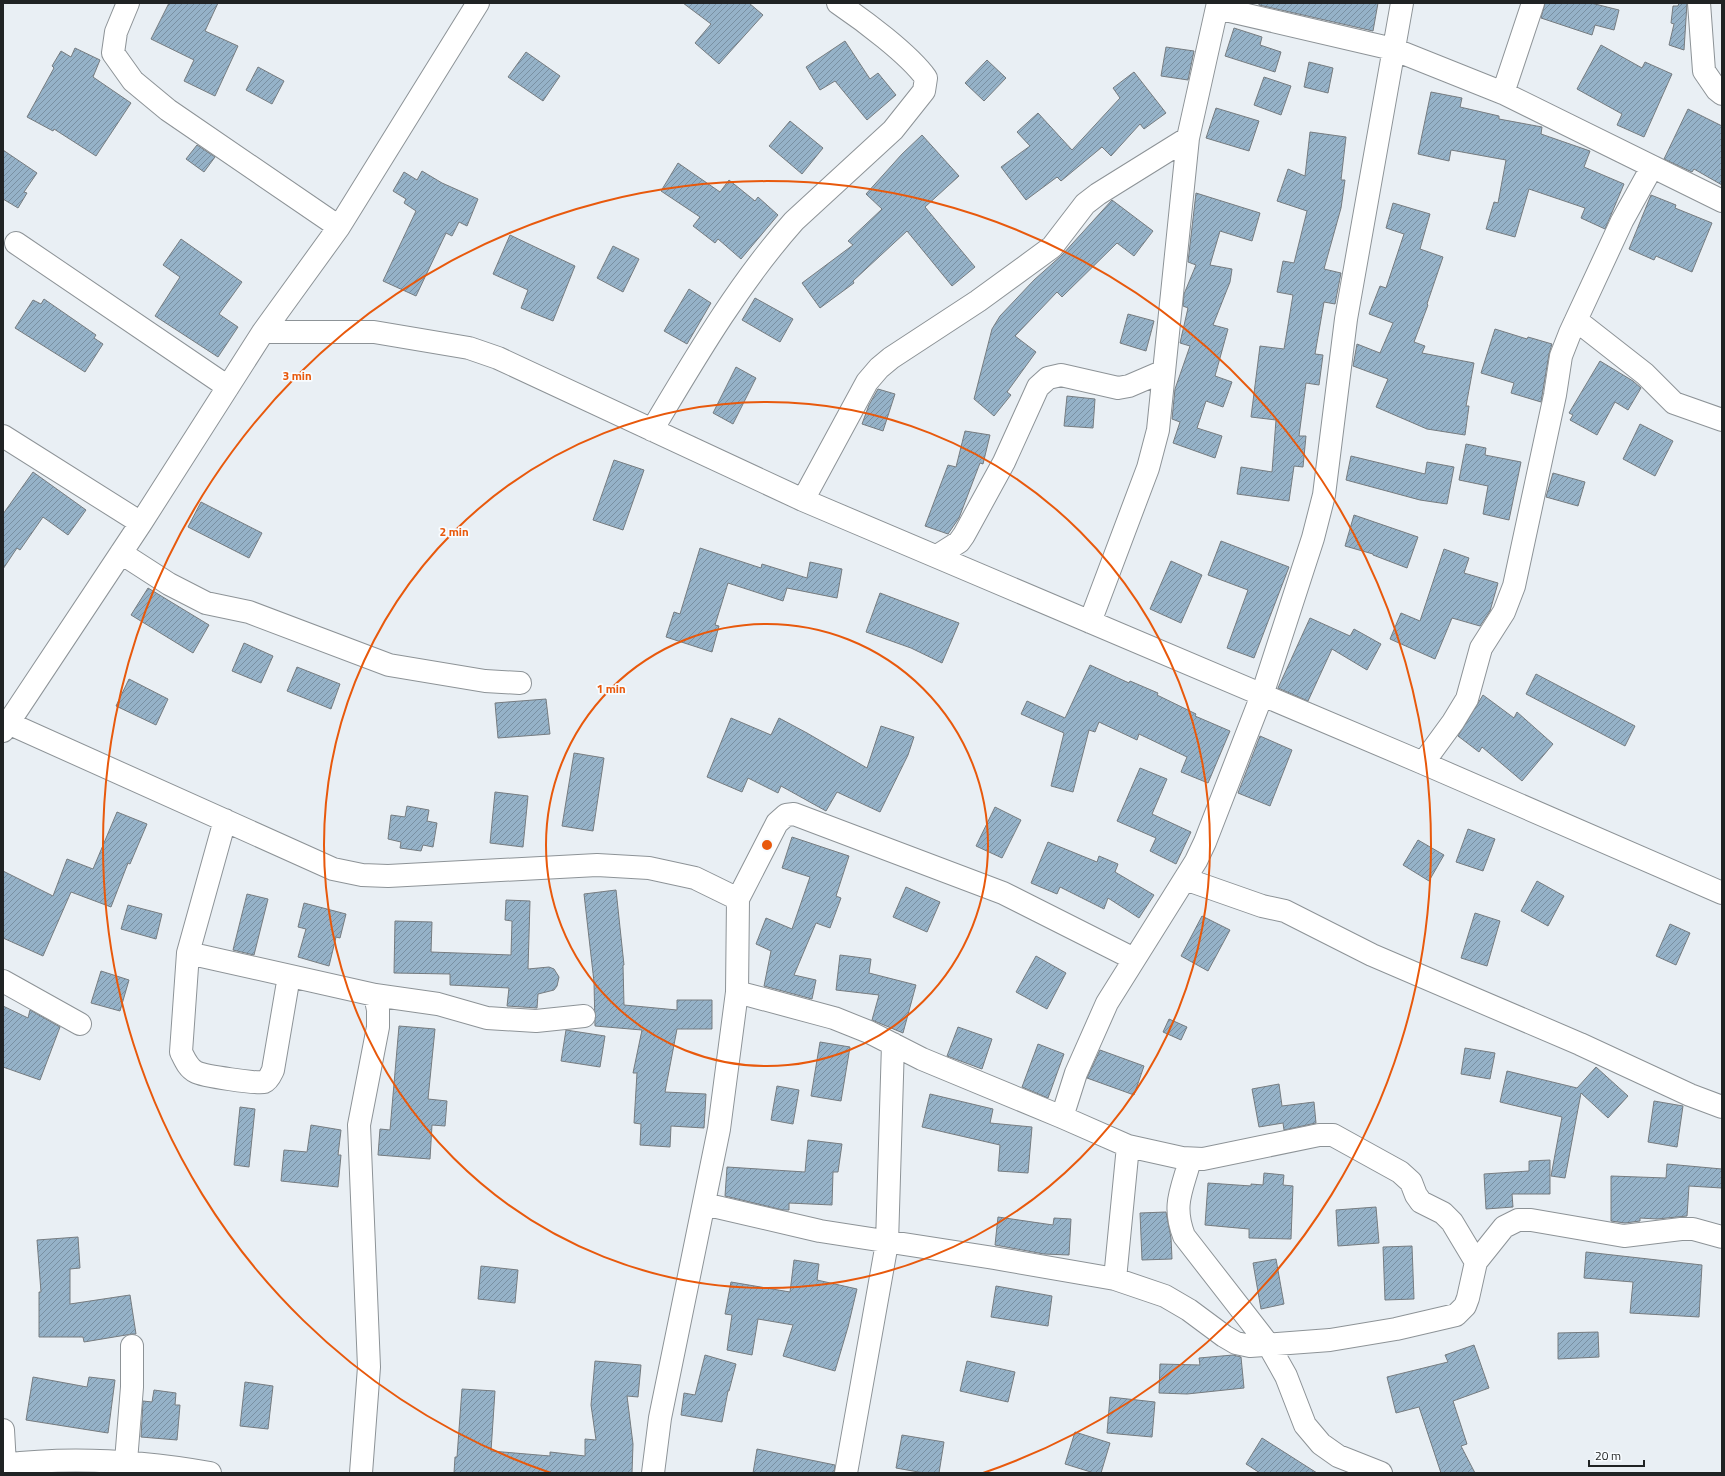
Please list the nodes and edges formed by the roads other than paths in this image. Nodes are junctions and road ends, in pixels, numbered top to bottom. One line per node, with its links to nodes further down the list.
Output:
1 (128, 3): 14 (street)
2 (478, 3): 14 (street)
3 (1402, 3): 8 (street)
4 (1533, 3): 9 (street)
5 (1699, 3): 10 (street)
6 (848, 6): 21 (street)
7 (1217, 6): 8 (street); 11 (street)
8 (1393, 49): 9 (street); 29 (street)
9 (1503, 92): 12 (street)
10 (1722, 94)
11 (1188, 138): 18 (street); 23 (street)
12 (1652, 167): 13 (street); 16 (street)
13 (1722, 201)
14 (339, 227): 17 (street)
15 (16, 244): 19 (street)
16 (1576, 320): 20 (street); 31 (street)
17 (263, 332): 19 (street); 21 (street)
18 (1164, 371): 26 (street); 27 (street)
19 (228, 387): 24 (street)
20 (1722, 420)
21 (652, 430): 23 (street)
22 (3, 436): 24 (street)
23 (803, 500): 26 (street)
24 (141, 523): 25 (street)
25 (121, 553): 28 (street); 30 (street)
26 (937, 556): 27 (street)
27 (1090, 622): 29 (street)
28 (520, 683)
29 (1262, 695): 31 (street); 33 (street)
30 (6, 727): 32 (street)
31 (1423, 763): 34 (street)
32 (225, 820): 35 (street); 36 (street)
33 (1185, 879): 37 (street); 45 (street)
34 (1722, 893)
35 (738, 899): 37 (street); 40 (street)
36 (188, 953): 38 (street); 38 (street)
37 (1134, 959): 46 (street)
38 (288, 976): 41 (street)
39 (3, 981): 43 (street)
40 (737, 992): 44 (street); 49 (street)
41 (375, 995): 42 (street); 61 (street)
42 (584, 1016)
43 (80, 1024)
44 (893, 1044): 46 (street); 51 (street)
45 (1722, 1107)
46 (1062, 1117): 47 (street)
47 (1128, 1146): 48 (street); 53 (street)
48 (1190, 1160): 52 (street); 54 (street)
49 (704, 1204): 51 (street); 62 (street)
50 (1722, 1237): 52 (street)
51 (887, 1243): 53 (street); 63 (street)
52 (1476, 1262): 54 (street)
53 (1115, 1279): 54 (street)
54 (1268, 1344): 64 (street)
55 (132, 1346): 57 (street)
56 (3, 1430): 58 (street)
57 (126, 1461): 59 (street); 60 (street)
58 (4, 1465): 59 (street)
59 (100, 1467)
60 (210, 1473)
61 (361, 1473)
62 (653, 1473)
63 (846, 1473)
64 (1381, 1473)

